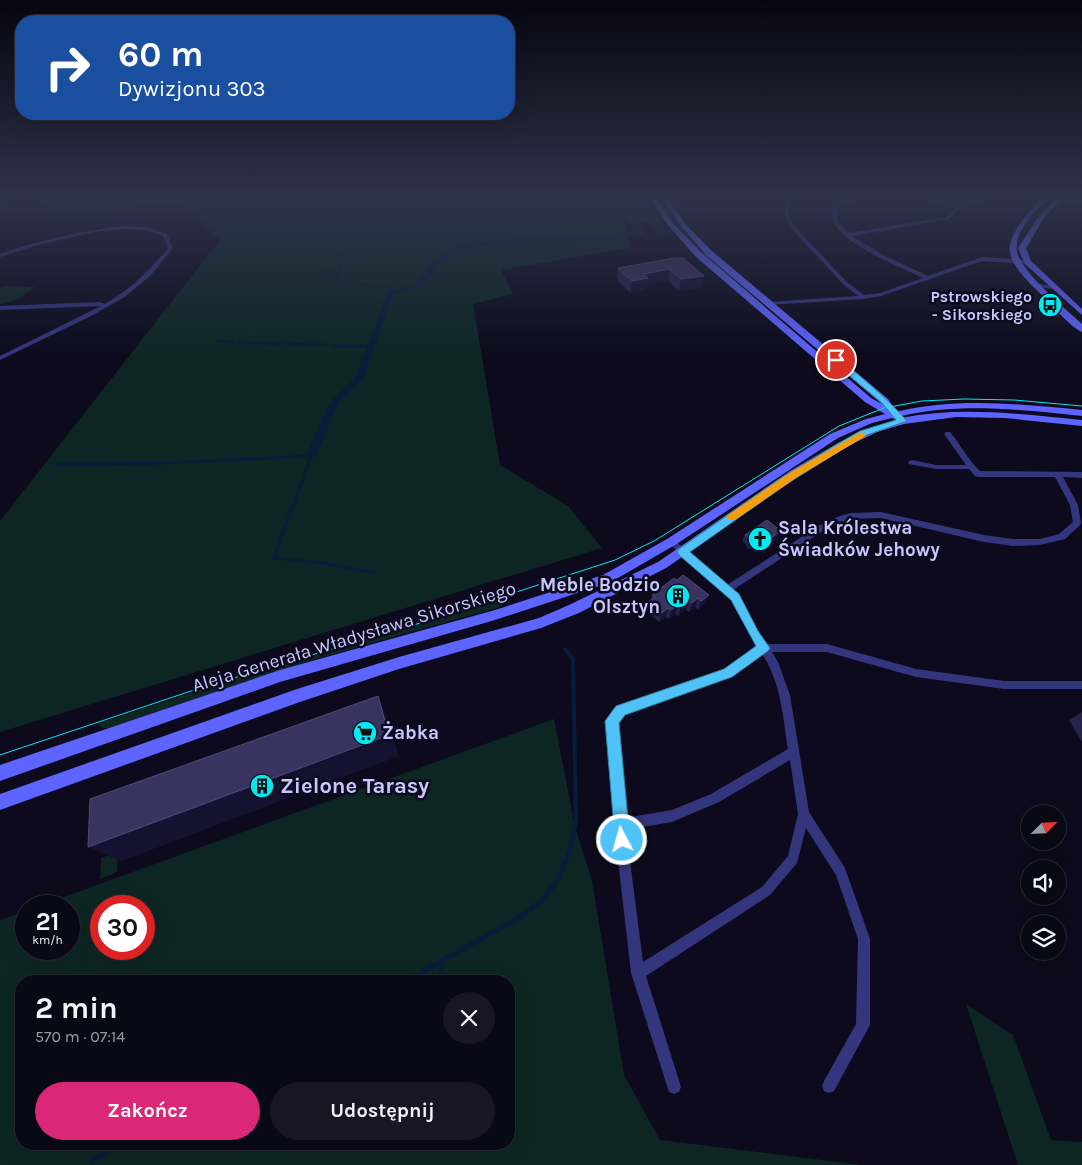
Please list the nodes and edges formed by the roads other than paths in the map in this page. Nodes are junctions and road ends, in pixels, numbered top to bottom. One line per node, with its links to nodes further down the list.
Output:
1 (16, 250): 9 (street)
2 (169, 250): 17 (street)
3 (695, 250): 25 (main road)
4 (707, 250): 16 (main road)
5 (815, 250): 15 (street)
6 (873, 250): 12 (street)
7 (1014, 250): 10 (main road)
8 (1023, 250): 11 (main road)
9 (0, 256)
10 (1016, 261): 11 (street); 12 (street); 13 (main road)
11 (1028, 262): 14 (main road)
12 (928, 278): 15 (street)
13 (1039, 286): 14 (street); 20 (main road)
14 (1053, 287): 19 (main road)
15 (863, 297): 16 (street)
16 (769, 304): 22 (main road)
17 (106, 306): 18 (street); 21 (street)
18 (0, 308)
19 (1082, 313)
20 (1082, 329)
21 (0, 358)
22 (885, 401): 23 (main road, Aleja Generała Władysława Sikorskiego); 25 (main road)
23 (920, 409): 24 (main road, Aleja Generała Władysława Sikorskiego); 25 (main road, Aleja Generała Władysława Sikorskiego)
24 (1082, 413)
25 (894, 414): 26 (main road); 33 (main road, Aleja Generała Władysława Sikorskiego)
26 (903, 421): 27 (main road, Aleja Generała Władysława Sikorskiego); 33 (main road, Aleja Generała Władysława Sikorskiego)
27 (1082, 423)
28 (948, 434): 30 (street)
29 (912, 462): 30 (street)
30 (969, 467): 32 (street)
31 (1082, 474): 32 (street)
32 (1058, 475): 34 (street)
33 (677, 547): 34 (street); 38 (main road, Aleja Generała Władysława Sikorskiego); 39 (main road, Aleja Generała Władysława Sikorskiego)
34 (727, 589): 35 (street)
35 (764, 648): 36 (street); 37 (street); 41 (street)
36 (1082, 685)
37 (794, 752): 40 (street); 41 (street)
38 (0, 773)
39 (0, 802)
40 (804, 814): 42 (street); 43 (street)
41 (620, 825): 42 (street)
42 (638, 973): 44 (street)
43 (829, 1086)
44 (674, 1087)

